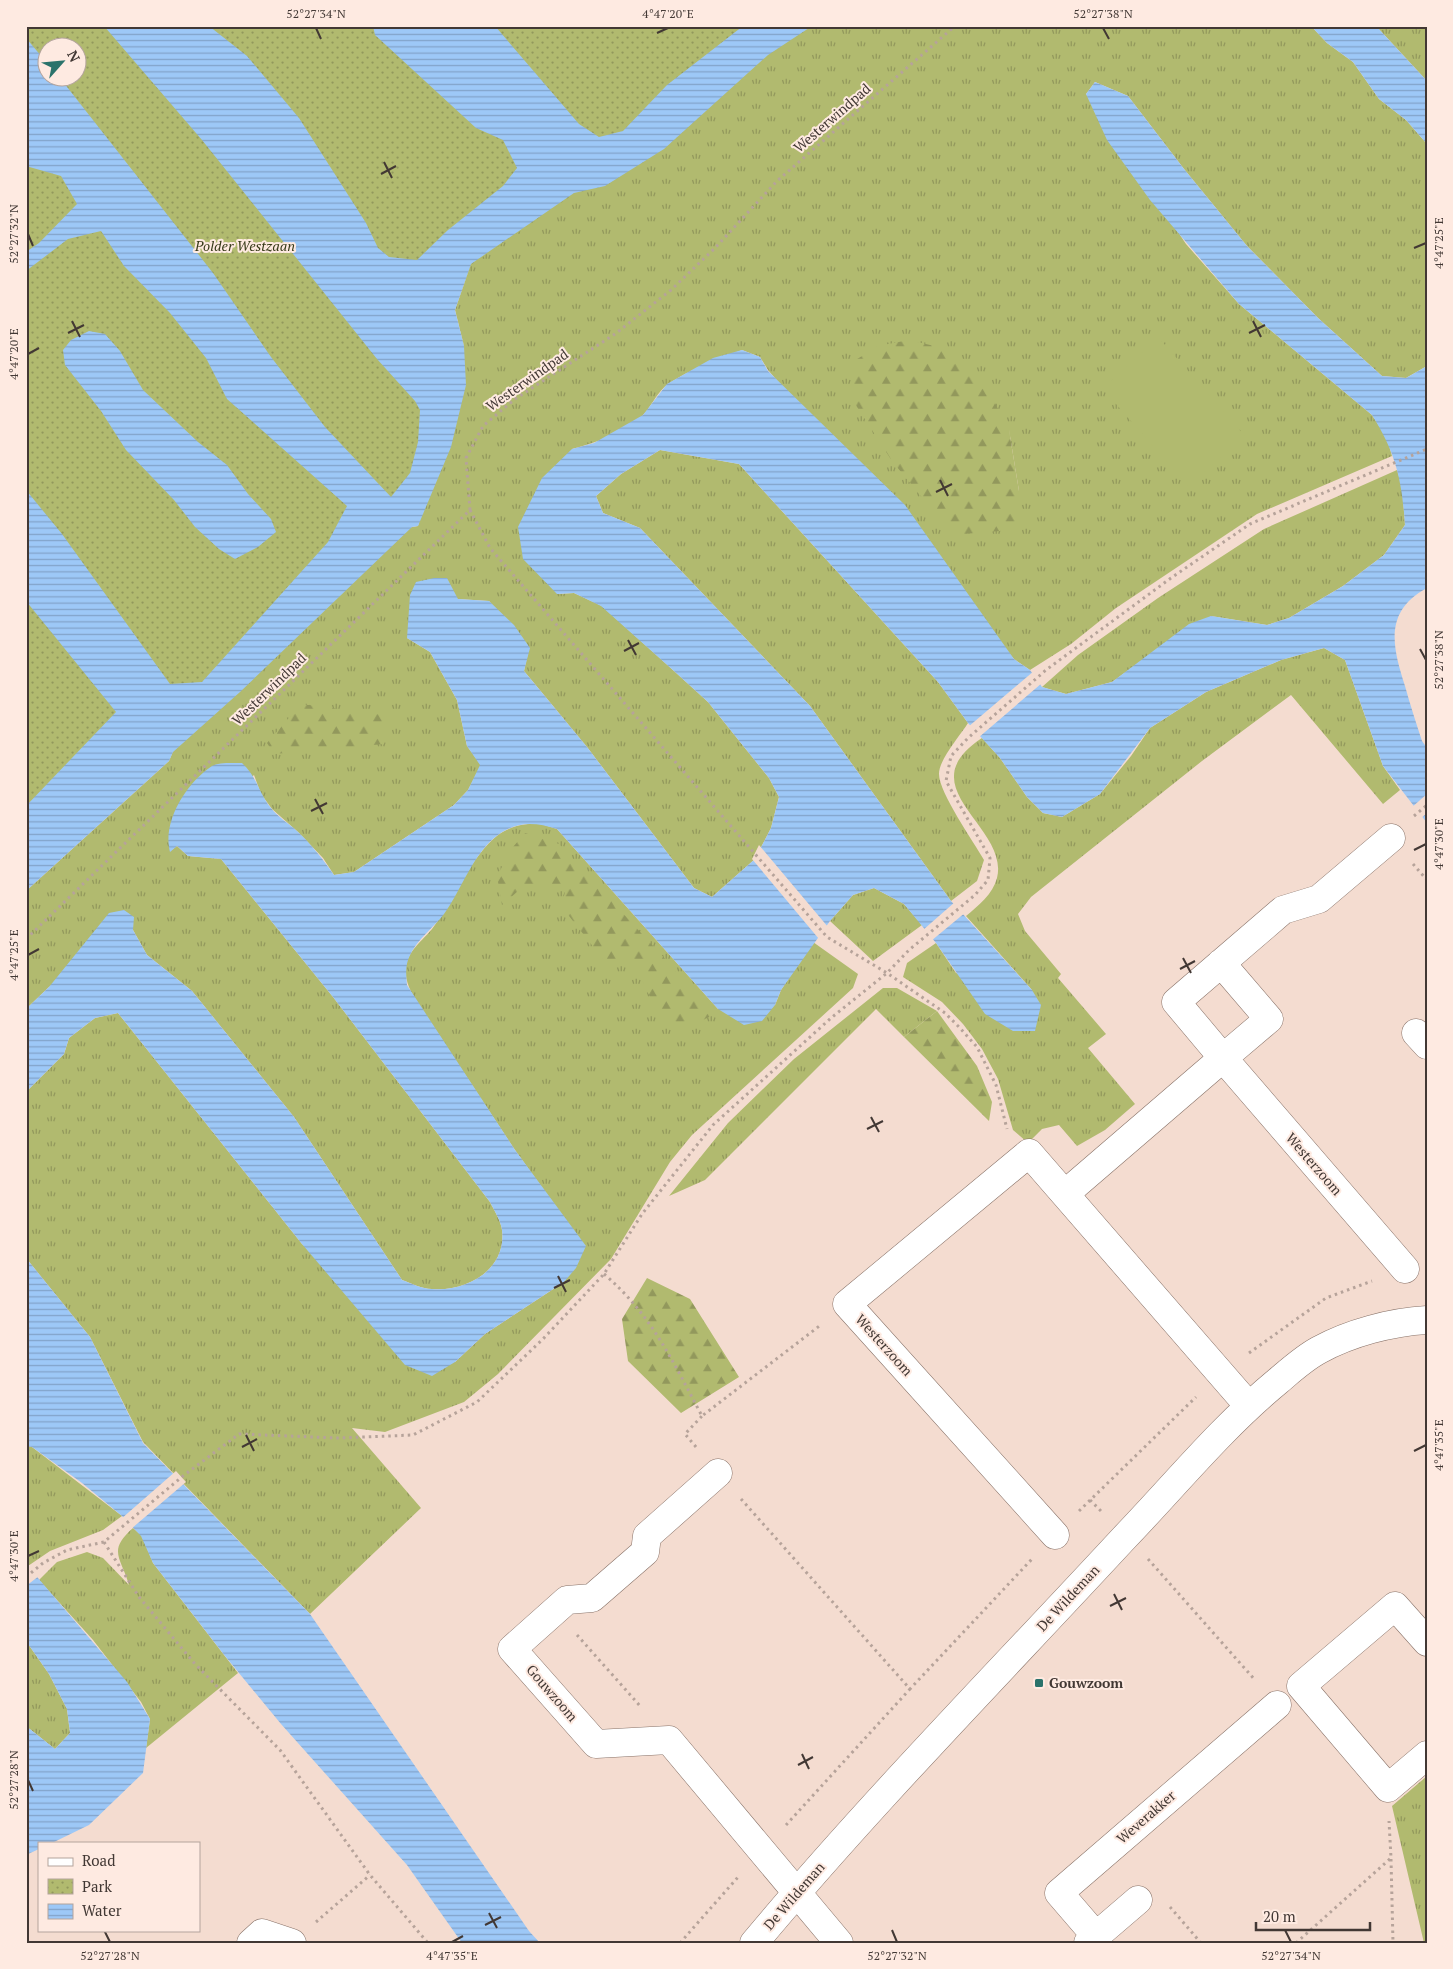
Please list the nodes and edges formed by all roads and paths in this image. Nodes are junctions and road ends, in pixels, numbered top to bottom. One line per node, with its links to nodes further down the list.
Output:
1 (955, 26): 3 (path, Westerwindpad)
2 (1427, 449): 7 (path)
3 (470, 510): 5 (path, Westerwindpad); 7 (path)
4 (1391, 838): 6 (street, Westerzoom)
5 (26, 939)
6 (1221, 963): 8 (street, Westerzoom); 8 (street)
7 (887, 973): 9 (path); 12 (path)
8 (1223, 1058): 10 (street); 11 (street, Westerzoom)
9 (1030, 1153): 10 (street); 13 (street, Westerzoom)
10 (1066, 1194): 15 (street)
11 (1405, 1269)
12 (604, 1274): 13 (path); 20 (path)
13 (847, 1304): 18 (street, Westerzoom)
14 (1427, 1320): 15 (street, De Wildeman)
15 (1248, 1405): 19 (street, De Wildeman)
16 (718, 1473): 22 (street, Gouwzoom)
17 (1090, 1500): 19 (path)
18 (1054, 1535)
19 (1127, 1536): 25 (path); 32 (street, De Wildeman)
20 (104, 1542): 21 (path); 31 (path)
21 (26, 1577)
22 (556, 1610): 26 (path); 26 (street, Gouwzoom)
23 (1427, 1642): 28 (street)
24 (910, 1689): 29 (path)
25 (1276, 1705): 34 (street, Weverakker)
26 (669, 1740): 29 (street)
27 (1427, 1755): 28 (street)
28 (1388, 1788): 30 (path)
29 (761, 1852): 32 (street); 38 (path)
30 (1392, 1858): 41 (path); 42 (path)
31 (370, 1875): 36 (path); 37 (path)
32 (796, 1892): 39 (street, De Wildeman); 40 (street)
33 (1138, 1900): 34 (street, Weverakker)
34 (1092, 1939)
35 (251, 1943): 36 (street)
36 (292, 1943)
37 (428, 1943)
38 (680, 1943)
39 (754, 1943)
40 (839, 1943)
41 (1296, 1943)
42 (1393, 1943)

